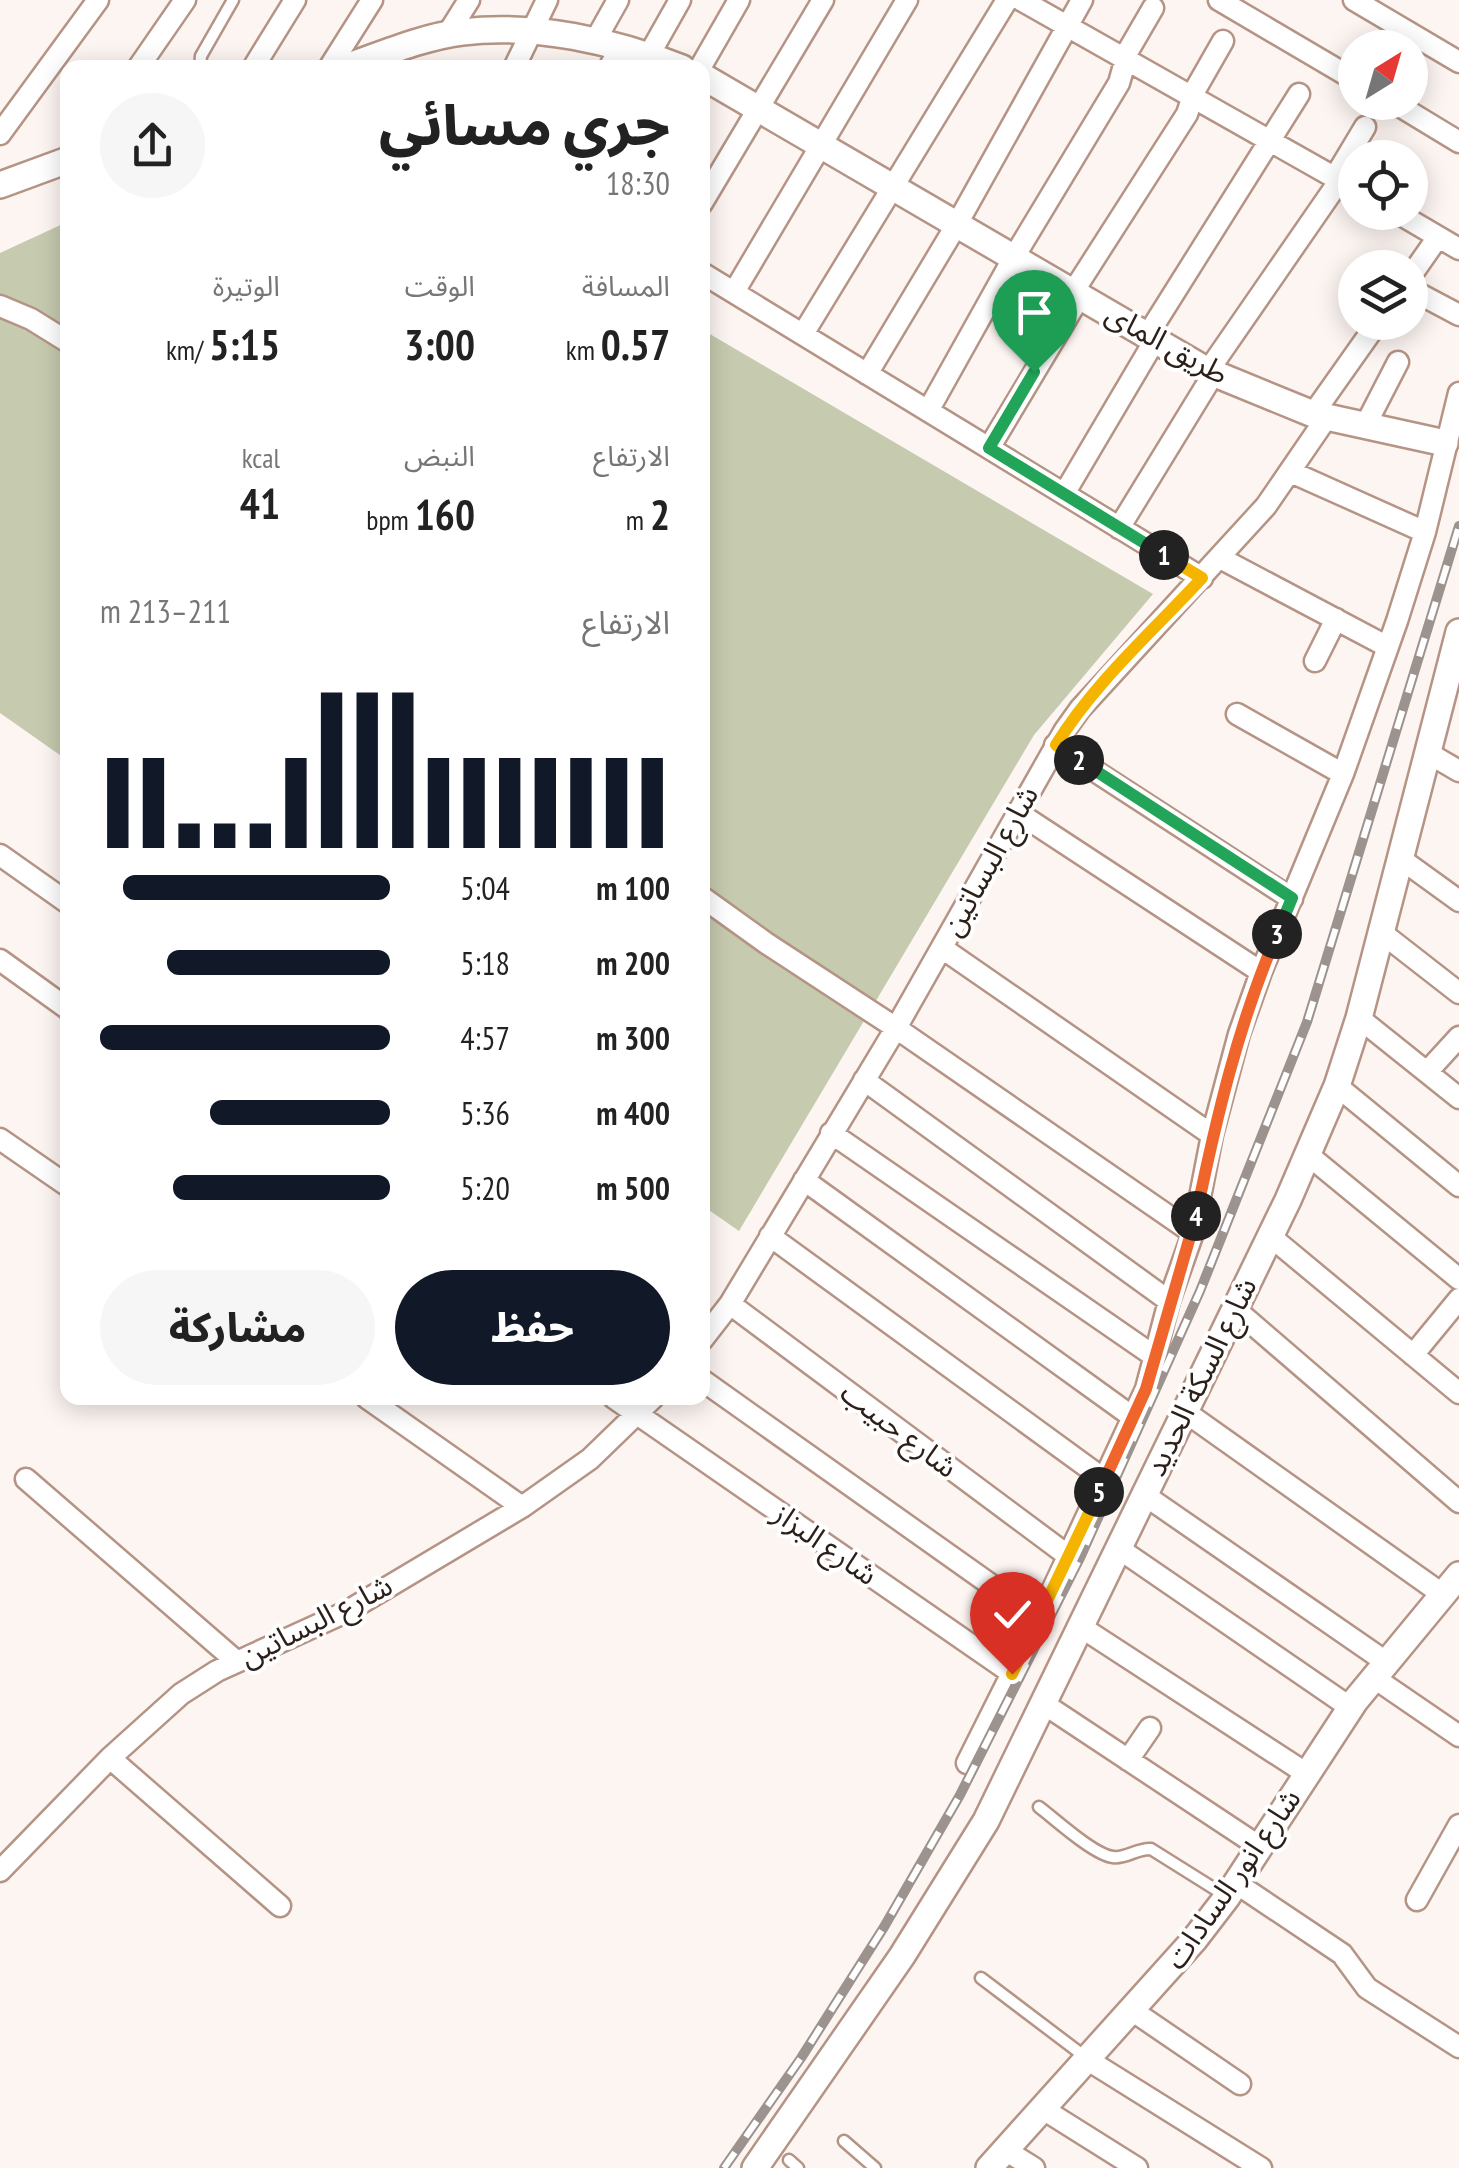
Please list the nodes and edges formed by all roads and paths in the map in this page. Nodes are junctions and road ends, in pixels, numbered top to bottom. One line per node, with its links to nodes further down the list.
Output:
1 (98, 0): 43 (street)
2 (185, 0): 26 (street)
3 (233, 0): 27 (lane)
4 (295, 0): 28 (street)
5 (372, 0): 29 (street)
6 (469, 0): 21 (street)
7 (548, 0): 20 (street)
8 (618, 0): 22 (street)
9 (680, 0): 24 (street)
10 (739, 0): 33 (street)
11 (823, 0): 40 (street)
12 (907, 0): 47 (street)
13 (1007, 0): 51 (street)
14 (1021, 0): 19 (street)
15 (1082, 0): 19 (street)
16 (1220, 0): 36 (street)
17 (1354, 0): 35 (street)
18 (1153, 8): 34 (street)
19 (1067, 27): 34 (street); 54 (street)
20 (534, 32): 21 (street); 22 (street); 31 (street)
21 (447, 35): 30 (street)
22 (595, 41): 25 (street)
23 (1223, 42): 39 (street)
24 (649, 55): 25 (street); 32 (street)
25 (615, 57)
26 (144, 60)
27 (201, 60)
28 (258, 60)
29 (334, 60)
30 (368, 60)
31 (518, 60)
32 (662, 60)
33 (705, 60)
34 (1126, 60): 39 (street); 59 (street)
35 (1459, 62)
36 (1338, 70)
37 (710, 80): 40 (street, طريق الماى)
38 (1298, 94): 45 (street)
39 (1193, 98): 45 (street); 62 (street)
40 (760, 107): 47 (street, طريق الماى); 53 (street)
41 (1423, 120): 46 (street)
42 (1366, 127): 44 (street)
43 (0, 134)
44 (1361, 140)
45 (1270, 141): 49 (street); 68 (street)
46 (1459, 142)
47 (822, 144): 51 (street, طريق الماى); 61 (street)
48 (60, 163): 50 (street)
49 (1338, 179)
50 (0, 186)
51 (893, 186): 54 (street, طريق الماى); 66 (street)
52 (1338, 189): 71 (street)
53 (710, 190)
54 (956, 224): 59 (street, طريق الماى); 72 (street)
55 (1426, 230): 56 (street)
56 (1438, 237): 57 (street); 58 (street)
57 (1459, 249)
58 (1428, 251)
59 (1014, 257): 62 (street, طريق الماى); 74 (street)
60 (710, 278): 61 (street)
61 (734, 292): 66 (street)
62 (1077, 294): 68 (street, طريق الماى); 78 (street)
63 (1428, 299): 65 (street)
64 (0, 306): 67 (street)
65 (1459, 315)
66 (802, 334): 72 (street)
67 (60, 337)
68 (1151, 338): 71 (street, طريق الماى); 80 (street)
69 (1367, 340): 75 (street, شارع البساتين)
70 (1398, 362): 76 (street)
71 (1211, 372): 75 (street, طريق الماى); 81 (street)
72 (867, 374): 74 (street)
73 (1459, 393): 77 (street)
74 (928, 411): 78 (street)
75 (1320, 416): 76 (street, طريق الماى); 79 (street, شارع البساتين)
76 (1365, 426): 77 (street, طريق الماى)
77 (1445, 444): 82 (street)
78 (989, 448): 80 (street)
79 (1291, 472): 82 (street); 83 (street, شارع البساتين)
80 (1064, 494): 81 (street)
81 (1119, 528): 84 (street)
82 (1425, 532): 87 (street)
83 (1220, 558): 84 (street, شارع البساتين); 85 (street)
84 (1202, 578): 91 (street, شارع البساتين)
85 (1336, 619): 87 (street); 88 (street)
86 (1459, 632): 90 (street, شارع السكة الحديد)
87 (1388, 647): 94 (street)
88 (1315, 661)
89 (1237, 714): 94 (street)
90 (1449, 715): 92 (street, شارع السكة الحديد)
91 (1056, 745): 95 (street, شارع البساتين); 99 (street)
92 (1428, 753): 93 (street); 97 (street, شارع السكة الحديد)
93 (1459, 772)
94 (1343, 774): 99 (street)
95 (1016, 812): 103 (street, شارع البساتين); 105 (street)
96 (0, 854): 98 (street)
97 (1400, 859): 100 (street); 102 (street, شارع السكة الحديد)
98 (60, 897)
99 (1292, 898): 105 (street)
100 (1459, 901)
101 (710, 902): 109 (street)
102 (1382, 934): 106 (street); 108 (street, شارع السكة الحديد)
103 (942, 948): 109 (street, شارع البساتين); 116 (street)
104 (0, 960): 107 (street)
105 (1260, 972): 116 (street)
106 (1459, 993)
107 (60, 1003)
108 (1359, 1018): 111 (street); 113 (street, شارع السكة الحديد)
109 (896, 1028): 112 (street, شارع البساتين); 122 (street)
110 (1459, 1037): 111 (street)
111 (1426, 1072): 114 (street)
112 (864, 1080): 115 (street, شارع البساتين); 127 (street)
113 (1336, 1086): 118 (street, شارع السكة الحديد); 121 (street)
114 (1459, 1098)
115 (831, 1133): 120 (street, شارع البساتين); 132 (street)
116 (1212, 1135): 122 (street)
117 (0, 1139): 119 (street)
118 (1308, 1154): 124 (street, شارع السكة الحديد); 125 (street)
119 (60, 1180)
120 (804, 1180): 123 (street, شارع البساتين); 140 (street)
121 (1459, 1186)
122 (1193, 1233): 127 (street)
123 (770, 1236): 128 (street, شارع البساتين); 142 (street)
124 (1270, 1236): 129 (street, شارع السكة الحديد); 131 (street)
125 (1459, 1279)
126 (1459, 1299): 131 (street)
127 (1170, 1301): 132 (street)
128 (730, 1304): 130 (street, شارع البساتين); 147 (street, شارع حبيب)
129 (1235, 1309): 138 (street, شارع السكة الحديد); 144 (street)
130 (710, 1330)
131 (1413, 1355): 134 (street)
132 (1154, 1356): 140 (street)
133 (710, 1386): 149 (street)
134 (1459, 1394)
135 (377, 1405): 145 (street)
136 (624, 1405): 139 (street, شارع البزاز)
137 (647, 1405): 139 (street, شارع البساتين)
138 (1184, 1411): 143 (street, شارع السكة الحديد); 148 (street)
139 (638, 1415): 145 (street, شارع البساتين); 153 (street, شارع البزاز)
140 (1134, 1418): 142 (street)
141 (26, 1479): 151 (street)
142 (1105, 1480): 147 (street)
143 (1143, 1494): 146 (street, شارع السكة الحديد); 152 (street)
144 (1459, 1502)
145 (522, 1507): 151 (street, شارع البساتين)
146 (1118, 1548): 150 (street, شارع السكة الحديد); 155 (street)
147 (1068, 1555): 149 (street)
148 (1454, 1581): 152 (street, شارع انور السادات)
149 (1039, 1619): 153 (street)
150 (1081, 1627): 154 (street, شارع السكة الحديد); 161 (street)
151 (236, 1661): 158 (street, شارع البساتين)
152 (1380, 1669): 155 (street, شارع انور السادات); 157 (street)
153 (1012, 1674): 160 (street)
154 (1044, 1704): 159 (street); 177 (street, شارع السكة الحديد)
155 (1350, 1708): 161 (street, شارع انور السادات)
156 (1150, 1728): 159 (street)
157 (1459, 1736)
158 (110, 1758): 165 (street, شارع البساتين); 168 (street)
159 (1128, 1760): 164 (street)
160 (967, 1763)
161 (1307, 1774): 164 (street, شارع انور السادات)
162 (1039, 1808): 166 (lane)
163 (1459, 1825): 167 (street)
164 (1260, 1847): 166 (street, شارع انور السادات)
165 (0, 1871)
166 (1232, 1890): 170 (street, شارع انور السادات); 171 (street)
167 (1417, 1900)
168 (280, 1906)
169 (981, 1978): 172 (lane)
170 (1133, 2011): 172 (street, شارع انور السادات); 173 (street)
171 (1459, 2047)
172 (1088, 2060): 174 (street, شارع انور السادات); 181 (street)
173 (1240, 2084)
174 (1042, 2109): 176 (street, شارع انور السادات); 180 (street)
175 (844, 2141): 178 (lane)
176 (997, 2159): 179 (street)
177 (755, 2168)
178 (874, 2168)
179 (1034, 2168)
180 (1137, 2168)
181 (1260, 2168)

